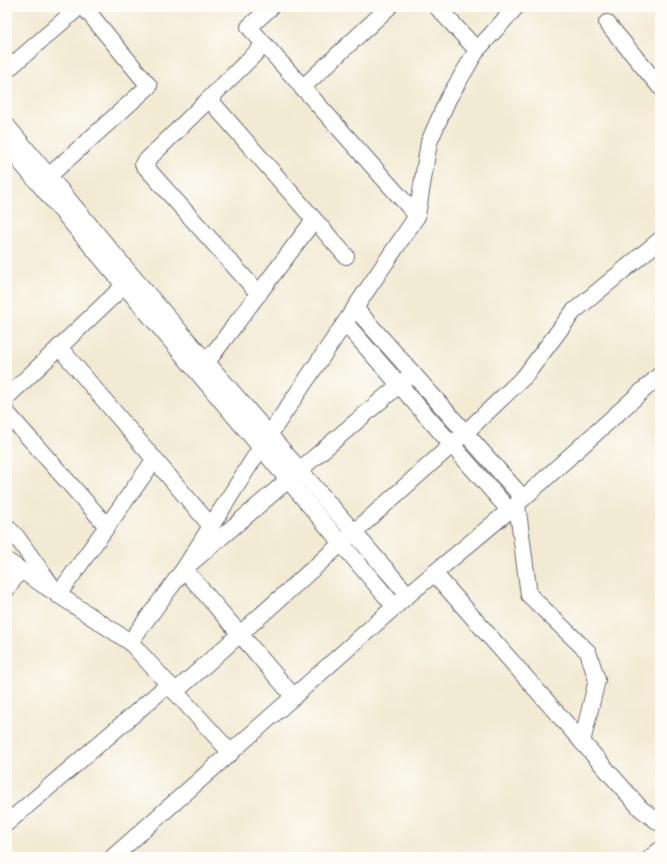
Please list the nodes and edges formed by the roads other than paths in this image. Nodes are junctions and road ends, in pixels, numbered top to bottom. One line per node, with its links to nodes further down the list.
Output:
1 (79, 7): 10 (street)
2 (84, 7): 16 (street)
3 (271, 7): 8 (street)
4 (389, 7): 12 (street)
5 (437, 7): 9 (street)
6 (516, 7): 9 (street)
7 (607, 23): 11 (street)
8 (264, 45): 12 (street); 13 (street)
9 (477, 50): 17 (street)
10 (7, 70)
11 (660, 86)
12 (302, 88): 17 (street)
13 (209, 99): 18 (street); 22 (street)
14 (7, 126): 16 (street)
15 (7, 146): 16 (street)
16 (44, 180): 21 (street)
17 (417, 216): 23 (street)
18 (314, 220): 20 (street); 22 (street)
19 (660, 240): 32 (street)
20 (346, 256)
21 (129, 281): 25 (street); 26 (street)
22 (259, 294): 26 (street)
23 (355, 308): 24 (street); 27 (street)
24 (345, 322): 29 (street); 33 (street)
25 (59, 347): 30 (street); 35 (street)
26 (202, 367): 33 (street)
27 (413, 374): 29 (street); 32 (street)
28 (660, 375): 37 (street)
29 (400, 385): 34 (street); 36 (street)
30 (7, 396)
31 (7, 413): 38 (street)
32 (465, 433): 34 (street); 37 (street)
33 (265, 441): 36 (street); 39 (street)
34 (452, 445): 37 (street); 41 (street)
35 (155, 459): 38 (street); 39 (street)
36 (294, 475): 41 (street); 42 (street); 44 (street)
37 (516, 504): 45 (street); 54 (street)
38 (107, 526): 47 (street)
39 (211, 526): 44 (street)
40 (7, 527): 47 (street)
41 (354, 532): 42 (street); 48 (street)
42 (342, 543): 49 (street); 50 (street)
43 (14, 566): 46 (street); 47 (street)
44 (184, 569): 50 (street); 51 (street)
45 (434, 573): 48 (street); 54 (street)
46 (7, 589)
47 (58, 595): 51 (street)
48 (408, 595): 49 (street)
49 (395, 607): 53 (street)
50 (240, 634): 52 (street); 53 (street)
51 (130, 642): 52 (street)
52 (172, 688): 55 (street); 56 (street)
53 (294, 697): 55 (street)
54 (582, 742): 57 (street)
55 (231, 753): 59 (street)
56 (7, 823)
57 (660, 823)
58 (660, 850): 60 (street)
59 (113, 857)
60 (651, 857)

